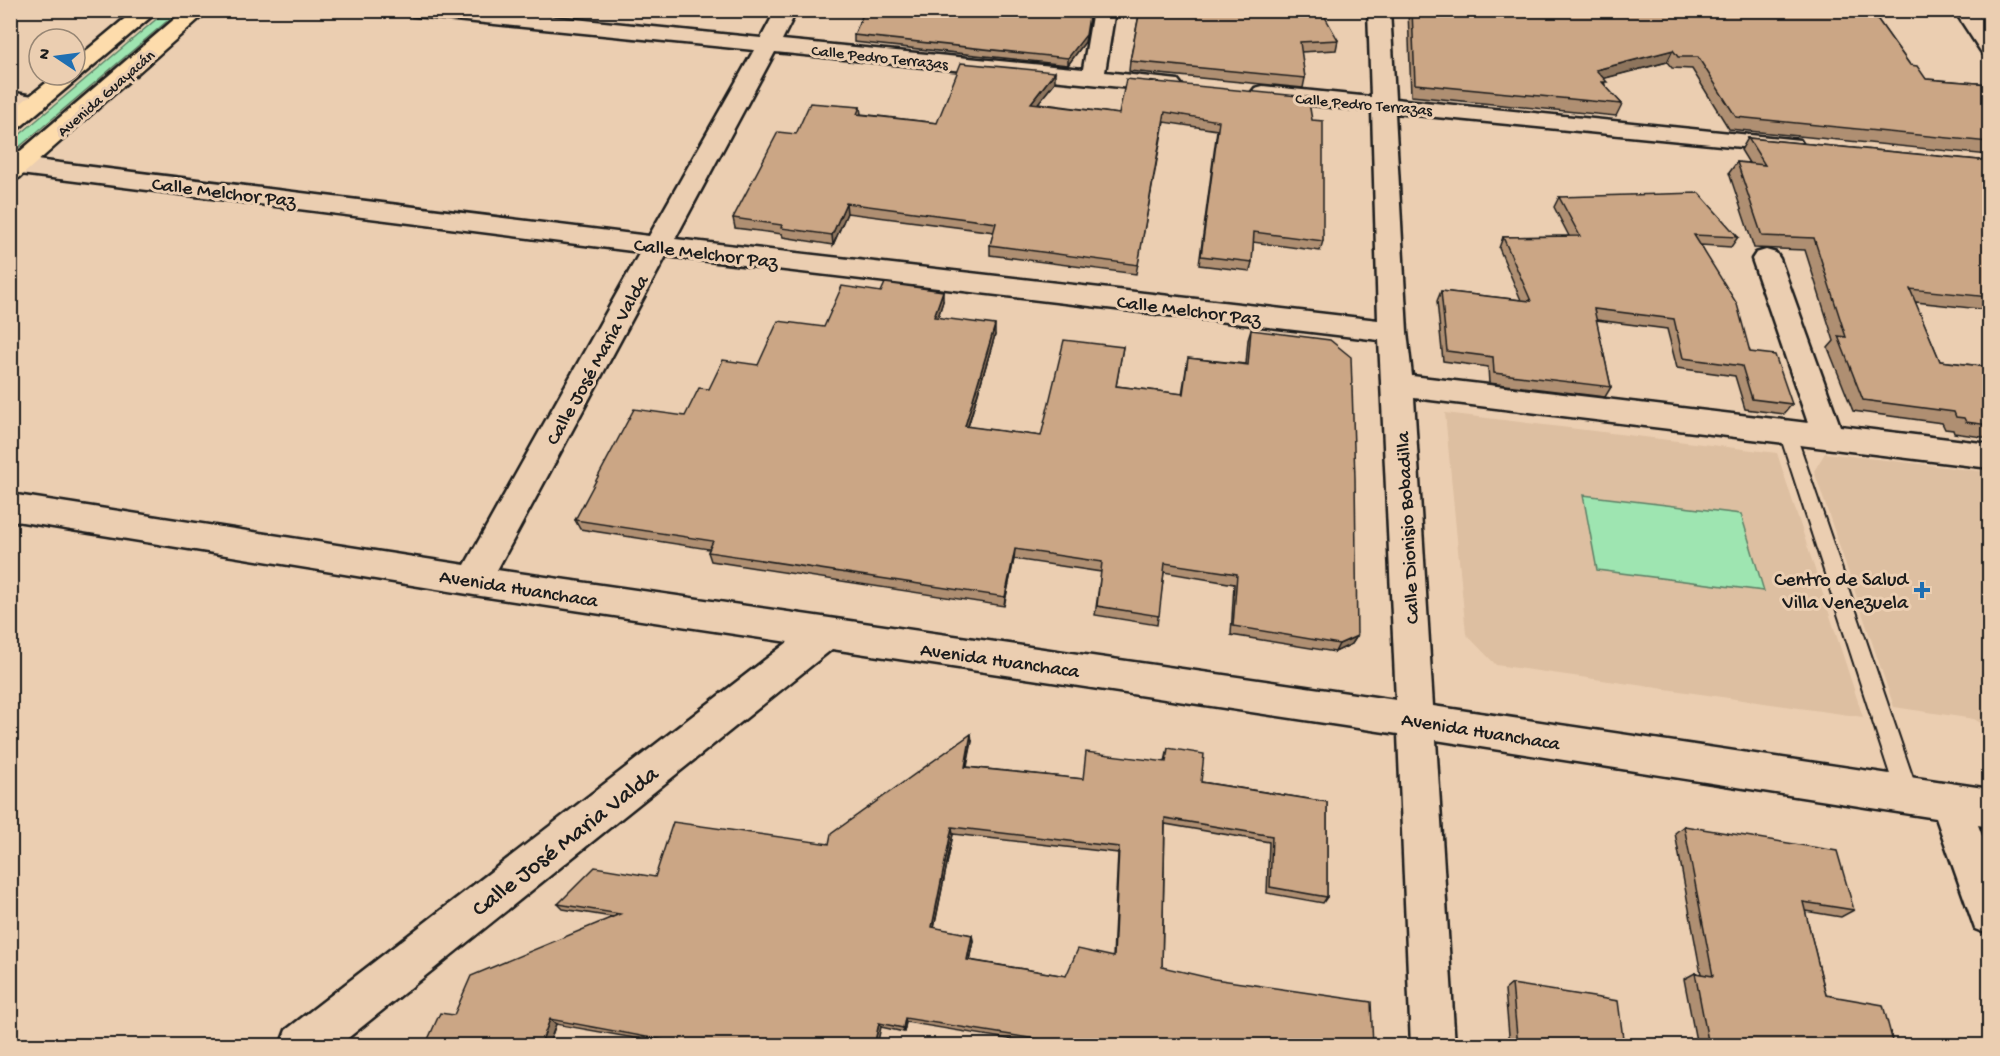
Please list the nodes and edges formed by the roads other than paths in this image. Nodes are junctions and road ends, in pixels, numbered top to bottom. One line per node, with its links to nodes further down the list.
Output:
1 (149, 10): 12 (main road, Avenida Guayacán)
2 (199, 10): 22 (main road, Avenida Guayacán)
3 (415, 10): 7 (street, Calle Pedro Terrazas)
4 (787, 10): 10 (street, Calle José Maria Valda)
5 (1104, 10): 13 (street)
6 (1379, 10): 19 (street, Calle Dionisio Bobadilla)
7 (477, 13): 10 (street, Calle Pedro Terrazas)
8 (1965, 13): 9 (street); 11 (street)
9 (1989, 14)
10 (768, 45): 13 (street, Calle Pedro Terrazas); 23 (street, Calle José Maria Valda)
11 (1989, 48)
12 (87, 61)
13 (1093, 78): 15 (street, Calle Pedro Terrazas)
14 (55, 87): 18 (main road, Avenida Guayacán)
15 (1197, 87)
16 (1243, 92): 19 (street, Calle Pedro Terrazas)
17 (10, 99): 18 (street)
18 (36, 103): 20 (main road, Avenida Guayacán)
19 (1383, 104): 21 (street, Calle Pedro Terrazas); 25 (street, Calle Dionisio Bobadilla)
20 (10, 124)
21 (1811, 147)
22 (15, 170): 23 (street, Calle Melchor Paz)
23 (658, 246): 25 (street, Calle Melchor Paz); 31 (street, Calle José Maria Valda)
24 (1766, 260): 28 (street)
25 (1393, 333): 26 (street, Calle Dionisio Bobadilla)
26 (1398, 385): 27 (street); 33 (street, Calle Dionisio Bobadilla)
27 (1787, 432): 28 (street); 34 (lane)
28 (1828, 437): 29 (street)
29 (1989, 456)
30 (10, 507): 31 (street, Avenida Huanchaca)
31 (474, 581): 32 (street, Avenida Huanchaca)
32 (825, 634): 33 (street, Avenida Huanchaca); 38 (street, Calle José Maria Valda)
33 (1416, 720): 34 (street, Avenida Huanchaca); 39 (street, Calle Dionisio Bobadilla)
34 (1908, 796): 35 (street, Avenida Huanchaca)
35 (1950, 802): 36 (street, Avenida Huanchaca); 37 (street)
36 (1989, 808)
37 (1989, 914)
38 (302, 1046)
39 (1433, 1046)

